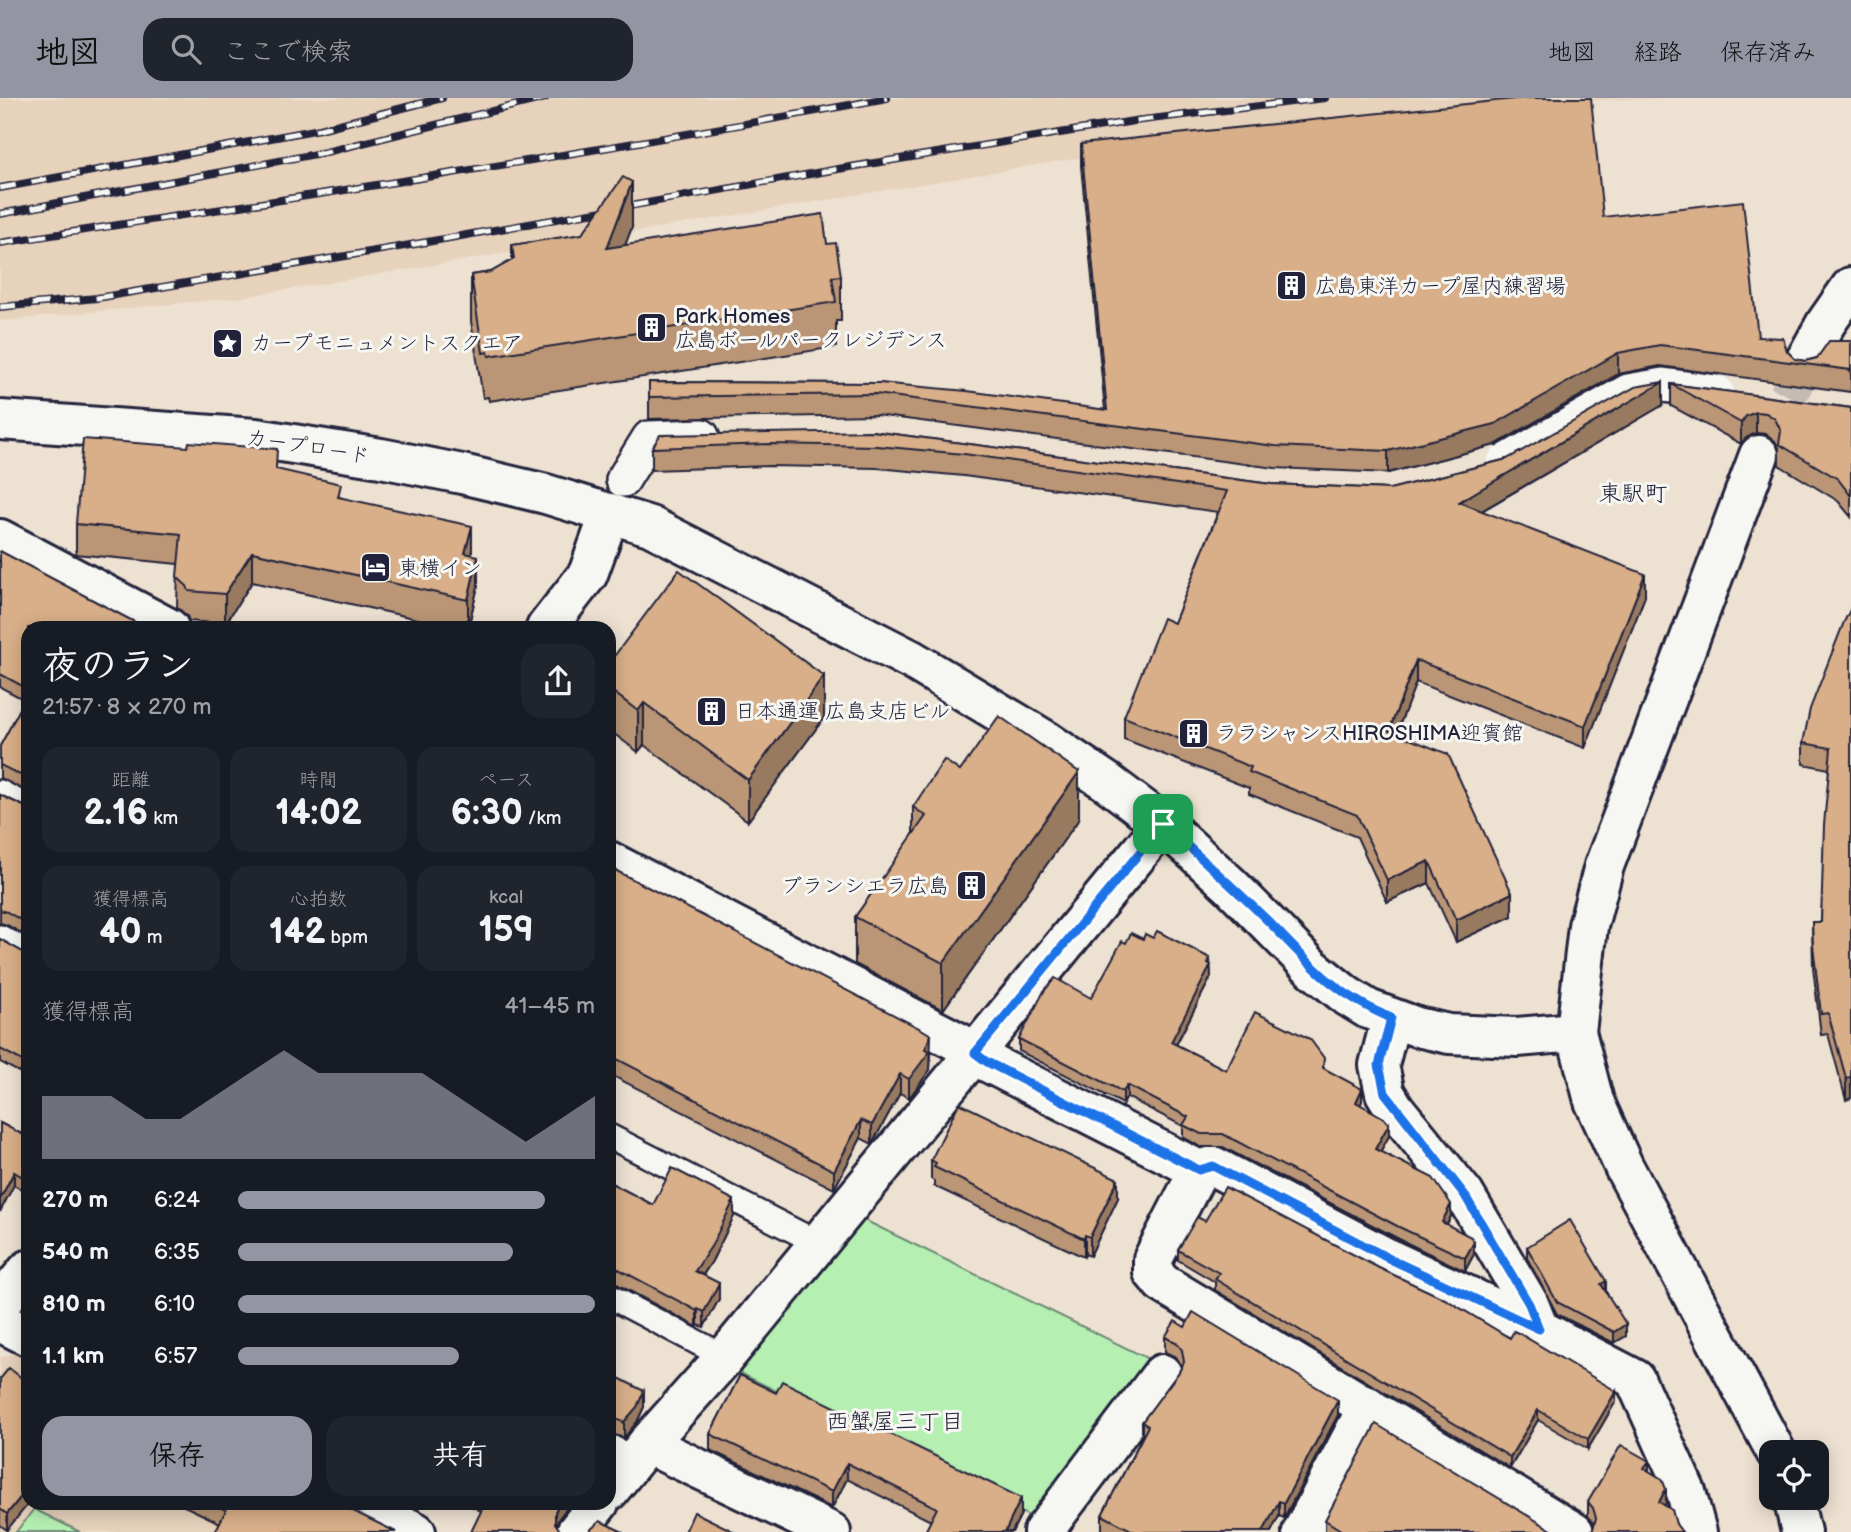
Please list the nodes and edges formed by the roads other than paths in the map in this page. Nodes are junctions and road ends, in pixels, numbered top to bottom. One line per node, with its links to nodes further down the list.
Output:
1 (1851, 287): 2 (street)
2 (1805, 361)
3 (1750, 397): 7 (street, bridge)
4 (0, 420): 8 (street, カープロード)
5 (728, 435): 8 (street)
6 (1759, 455): 19 (street)
7 (1477, 470)
8 (617, 496): 11 (street); 14 (street, カープロード)
9 (0, 539): 10 (street)
10 (156, 621)
11 (551, 621)
12 (0, 792): 13 (lane)
13 (21, 803)
14 (1163, 824): 18 (street, カープロード); 20 (street)
15 (616, 865): 20 (street)
16 (0, 937): 17 (lane)
17 (21, 948)
18 (1391, 1018): 19 (street, カープロード); 28 (street)
19 (1576, 1032): 33 (street)
20 (975, 1053): 22 (street); 23 (street)
21 (616, 1140): 23 (lane)
22 (1199, 1170): 28 (street); 32 (street)
23 (818, 1243): 30 (street)
24 (21, 1278): 26 (street)
25 (616, 1300): 30 (lane)
26 (0, 1304)
27 (0, 1322): 29 (street)
28 (1539, 1329): 45 (street)
29 (21, 1332)
30 (725, 1357): 34 (street)
31 (1162, 1374): 42 (street)
32 (1368, 1406): 43 (street); 44 (street)
33 (1770, 1440)
34 (630, 1450): 35 (street); 41 (street)
35 (616, 1478)
36 (373, 1510): 39 (street)
37 (593, 1510): 40 (street)
38 (1796, 1510): 46 (street)
39 (416, 1532)
40 (576, 1532)
41 (831, 1532)
42 (1043, 1532)
43 (1302, 1532)
44 (1574, 1532)
45 (1697, 1532)
46 (1801, 1532)

